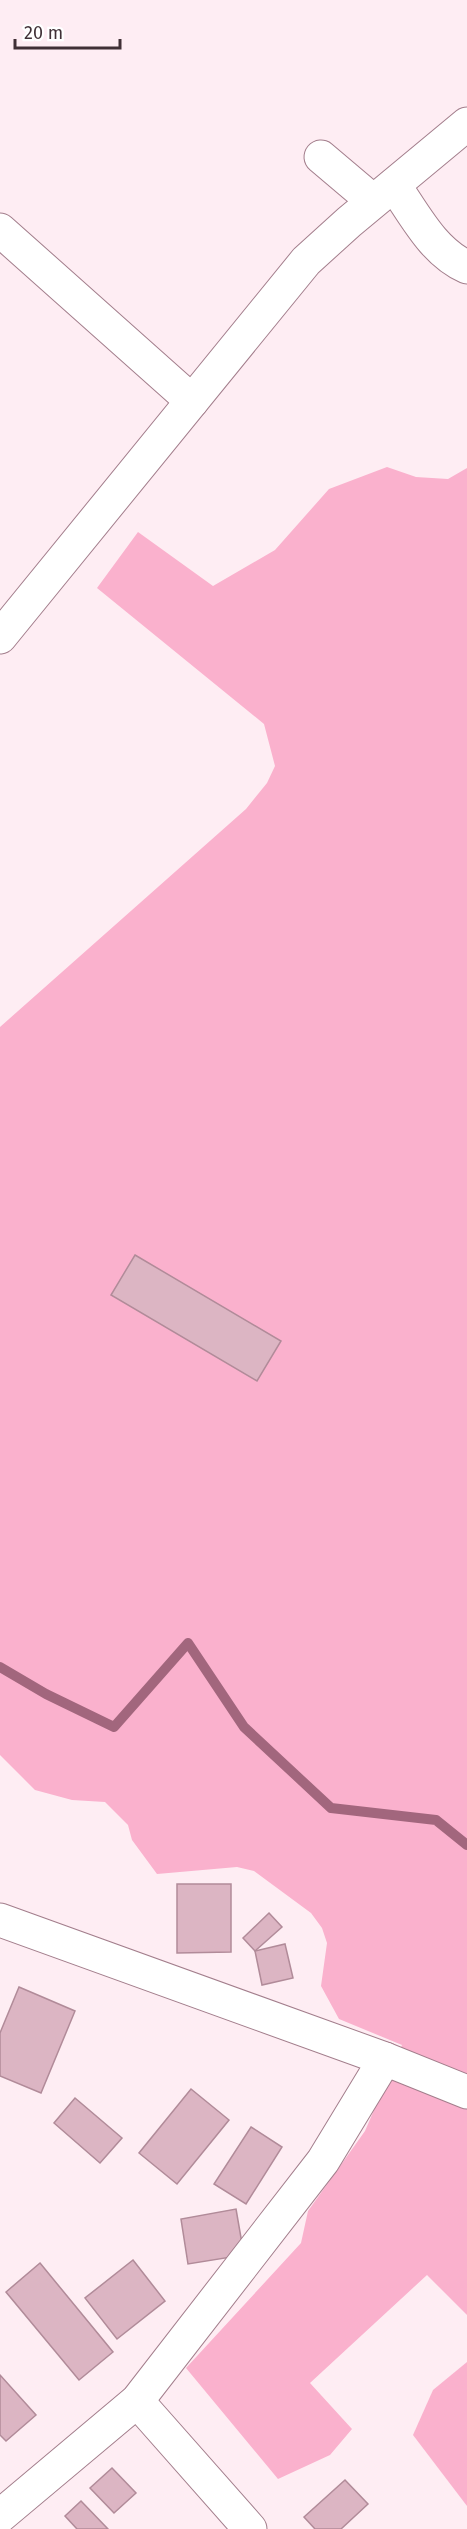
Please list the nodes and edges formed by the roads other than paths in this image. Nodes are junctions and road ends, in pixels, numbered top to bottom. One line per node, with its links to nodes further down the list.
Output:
1 (467, 124): 3 (street)
2 (321, 157): 3 (street)
3 (384, 193): 5 (street); 6 (street)
4 (0, 230): 6 (street)
5 (467, 267)
6 (192, 401): 7 (street)
7 (0, 637)
8 (0, 1920): 9 (street)
9 (385, 2059): 10 (street); 11 (street)
10 (467, 2092)
11 (137, 2401): 12 (street); 13 (street)
12 (0, 2516)
13 (250, 2529)

